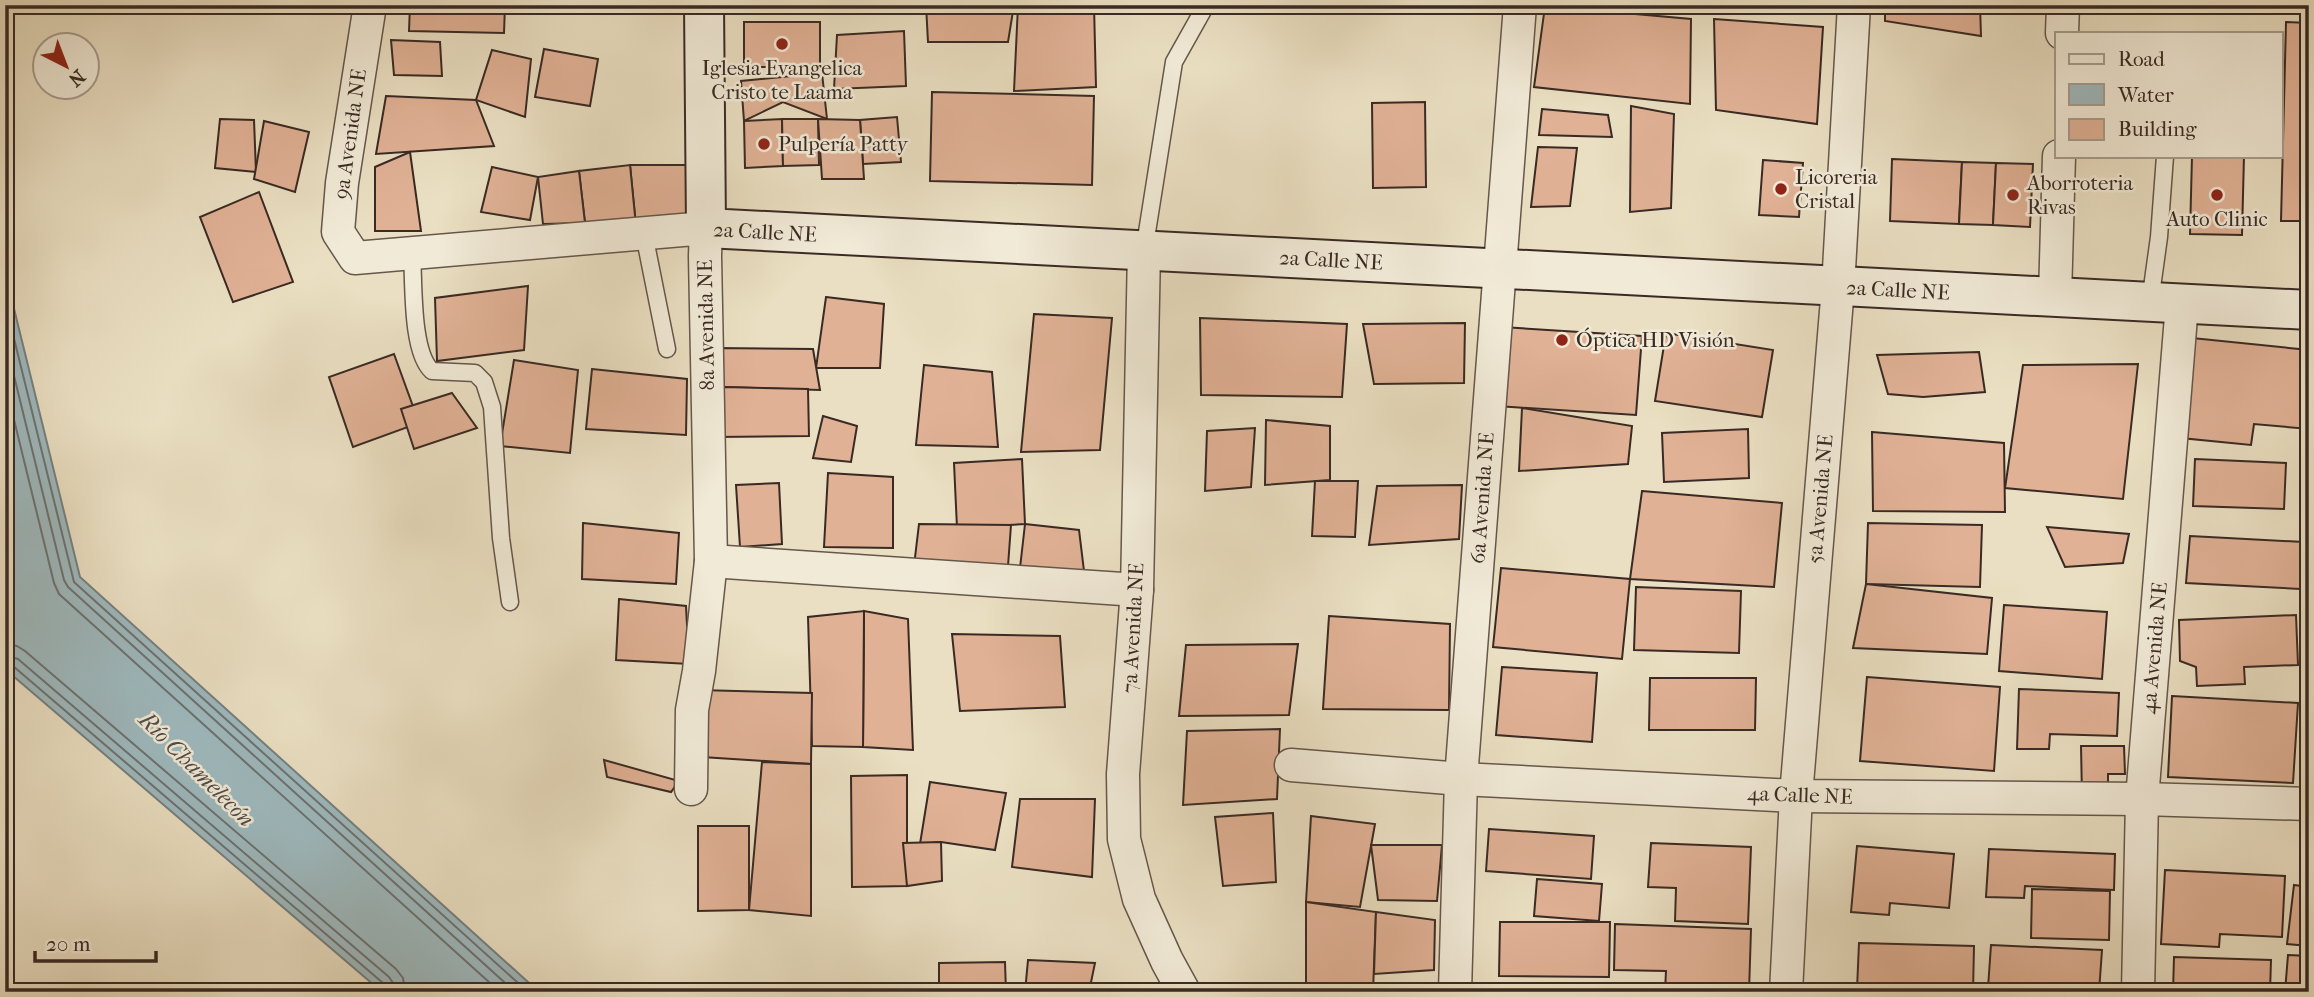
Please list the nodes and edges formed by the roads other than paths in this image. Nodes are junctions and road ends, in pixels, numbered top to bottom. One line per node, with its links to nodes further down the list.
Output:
1 (370, 5): 14 (street, 9a Avenida NE)
2 (704, 5): 10 (street, 8a Avenida NE)
3 (1206, 5): 12 (lane)
4 (1520, 5): 15 (street, 6a Avenida NE)
5 (1854, 5): 16 (street, 5a Avenida NE)
6 (2063, 5): 7 (street)
7 (2062, 32)
8 (2059, 158): 17 (street)
9 (2165, 158): 18 (lane)
10 (706, 228): 11 (street, 2a Calle NE); 12 (street, 2a Calle NE); 21 (street, 8a Avenida NE)
11 (645, 234): 13 (street, 2a Calle NE); 20 (lane)
12 (1144, 251): 15 (street, 2a Calle NE); 22 (street, 7a Avenida NE)
13 (412, 254): 14 (street, 2a Calle NE); 23 (lane)
14 (355, 258)
15 (1500, 269): 16 (street, 2a Calle NE); 25 (street, 6a Avenida NE)
16 (1838, 287): 17 (street, 2a Calle NE); 27 (street, 5a Avenida NE)
17 (2056, 297): 18 (street, 2a Calle NE)
18 (2166, 303): 19 (street, 2a Calle NE); 28 (street, 4a Avenida NE)
19 (2309, 310)
20 (667, 349)
21 (711, 561): 22 (street); 26 (street, 8a Avenida NE)
22 (1137, 590): 30 (street, 7a Avenida NE)
23 (510, 603)
24 (1291, 765): 25 (street, 4a Calle NE)
25 (1461, 779): 27 (street, 4a Calle NE); 31 (street, 6a Avenida NE)
26 (691, 789)
27 (1796, 796): 28 (street, 4a Calle NE); 32 (street, 5a Avenida NE)
28 (2142, 799): 29 (street, 4a Calle NE); 33 (street, 4a Avenida NE)
29 (2309, 804)
30 (1184, 992)
31 (1455, 992)
32 (1786, 992)
33 (2138, 992)

